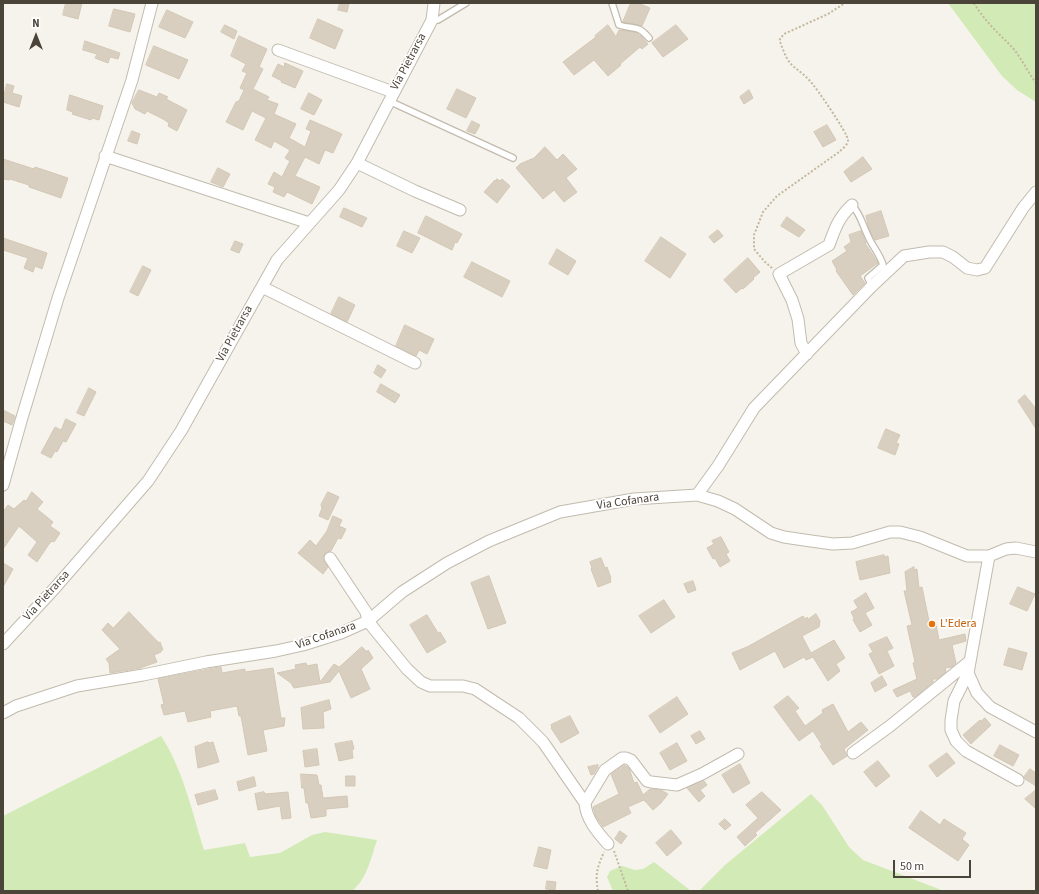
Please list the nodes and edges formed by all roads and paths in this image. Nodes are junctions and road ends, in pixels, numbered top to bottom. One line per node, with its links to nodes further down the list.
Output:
1 (152, 3): 12 (street)
2 (434, 3): 7 (street, Via Pietrarsa)
3 (466, 3): 7 (lane)
4 (612, 3): 8 (lane)
5 (845, 3): 19 (path)
6 (974, 3): 10 (path)
7 (432, 20): 11 (street, Via Pietrarsa)
8 (649, 38)
9 (278, 50): 11 (street)
10 (1036, 83)
11 (391, 97): 13 (lane); 14 (street, Via Pietrarsa)
12 (105, 156): 18 (street); 24 (street)
13 (513, 158)
14 (357, 163): 17 (street); 18 (street, Via Pietrarsa)
15 (1036, 192): 20 (street)
16 (852, 205): 19 (street); 20 (lane)
17 (460, 210)
18 (308, 223): 21 (street, Via Pietrarsa)
19 (779, 274): 22 (street)
20 (872, 286): 22 (street)
21 (262, 287): 23 (street); 30 (street, Via Pietrarsa)
22 (807, 354): 25 (street)
23 (415, 363)
24 (3, 485)
25 (697, 495): 27 (street, Via Cofanara); 29 (street, Via Cofanara)
26 (1036, 552): 27 (street, Via Cofanara)
27 (989, 556): 31 (street)
28 (330, 558): 29 (street)
29 (368, 621): 33 (street, Via Cofanara); 38 (street)
30 (3, 644)
31 (970, 661): 32 (street); 35 (street)
32 (968, 673): 34 (street); 37 (street)
33 (3, 713)
34 (1036, 732)
35 (853, 753)
36 (738, 754): 38 (street)
37 (1018, 780)
38 (586, 803): 39 (street)
39 (608, 844): 40 (path); 41 (path)
40 (598, 891)
41 (628, 891)

